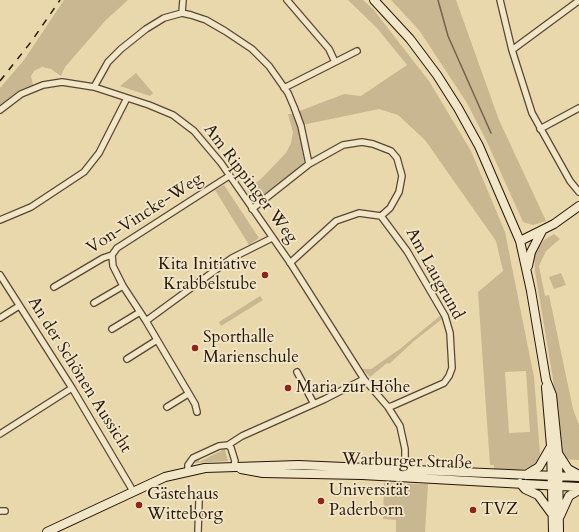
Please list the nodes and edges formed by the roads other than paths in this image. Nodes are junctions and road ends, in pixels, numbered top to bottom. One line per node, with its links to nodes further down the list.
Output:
1 (183, 0): 6 (street)
2 (288, 0): 9 (street)
3 (374, 0): 25 (main road)
4 (500, 0): 7 (street)
5 (577, 2): 7 (street)
6 (182, 13): 10 (street); 11 (street)
7 (512, 50): 15 (street)
8 (357, 51): 9 (street)
9 (334, 62): 11 (street)
10 (94, 87): 12 (street, Am Rippinger Weg); 14 (street, Am Rippinger Weg)
11 (284, 88): 16 (street)
12 (127, 98): 17 (street, Am Rippinger Weg); 22 (street)
13 (579, 108): 15 (street)
14 (0, 110)
15 (540, 129): 18 (street)
16 (309, 164): 20 (street); 21 (street)
17 (230, 176): 20 (street, Am Rippinger Weg); 26 (street, Von-Vincke-Weg)
18 (579, 192)
19 (579, 206): 23 (main road)
20 (252, 209): 24 (street, Am Rippinger Weg)
21 (381, 216): 27 (street); 46 (street, Am Laugrund)
22 (0, 220)
23 (542, 230): 25 (main road); 28 (main road)
24 (272, 238): 27 (street, Am Rippinger Weg); 36 (street)
25 (520, 241): 28 (main road)
26 (112, 255): 30 (street); 31 (street, Von-Vincke-Weg)
27 (290, 263): 41 (street, Am Rippinger Weg)
28 (528, 271): 42 (main road)
29 (0, 275): 33 (street, An der Schönen Aussicht)
30 (123, 286): 32 (street); 34 (street)
31 (54, 287)
32 (94, 303)
33 (19, 306): 35 (street); 43 (street, An der Schönen Aussicht)
34 (140, 312): 36 (street); 37 (street)
35 (0, 318)
36 (146, 321): 38 (street)
37 (112, 329)
38 (157, 340): 39 (street); 44 (street)
39 (127, 359)
40 (297, 372): 45 (street)
41 (364, 379): 45 (street); 46 (street, Am Rippinger Weg)
42 (546, 380): 51 (main road); 52 (main road)
43 (72, 388): 49 (street); 63 (street, An der Schönen Aussicht)
44 (188, 394): 47 (street); 48 (street)
45 (314, 404): 50 (street)
46 (388, 406): 55 (street, Am Rippinger Weg)
47 (167, 407)
48 (197, 412)
49 (0, 434)
50 (228, 445): 53 (street); 54 (street)
51 (551, 446): 56 (main road); 57 (main road)
52 (558, 453): 57 (main road); 58 (main road)
53 (234, 467): 54 (main road, Warburger Straße); 55 (main road, Warburger Straße)
54 (188, 471): 63 (main road, Warburger Straße)
55 (405, 473): 56 (main road, Warburger Straße); 59 (main road, Warburger Straße)
56 (526, 475): 57 (main road, Warburger Straße)
57 (555, 475): 58 (main road, Warburger Straße); 60 (main road)
58 (579, 476)
59 (520, 483): 60 (main road, Warburger Straße); 65 (main road)
60 (555, 486): 61 (main road, Warburger Straße); 65 (main road)
61 (579, 487)
62 (579, 490): 65 (main road)
63 (133, 491): 66 (main road, Warburger Straße)
64 (199, 501): 67 (street)
65 (556, 516): 68 (main road); 69 (main road)
66 (47, 532)
67 (198, 532)
68 (553, 532)
69 (559, 532)

